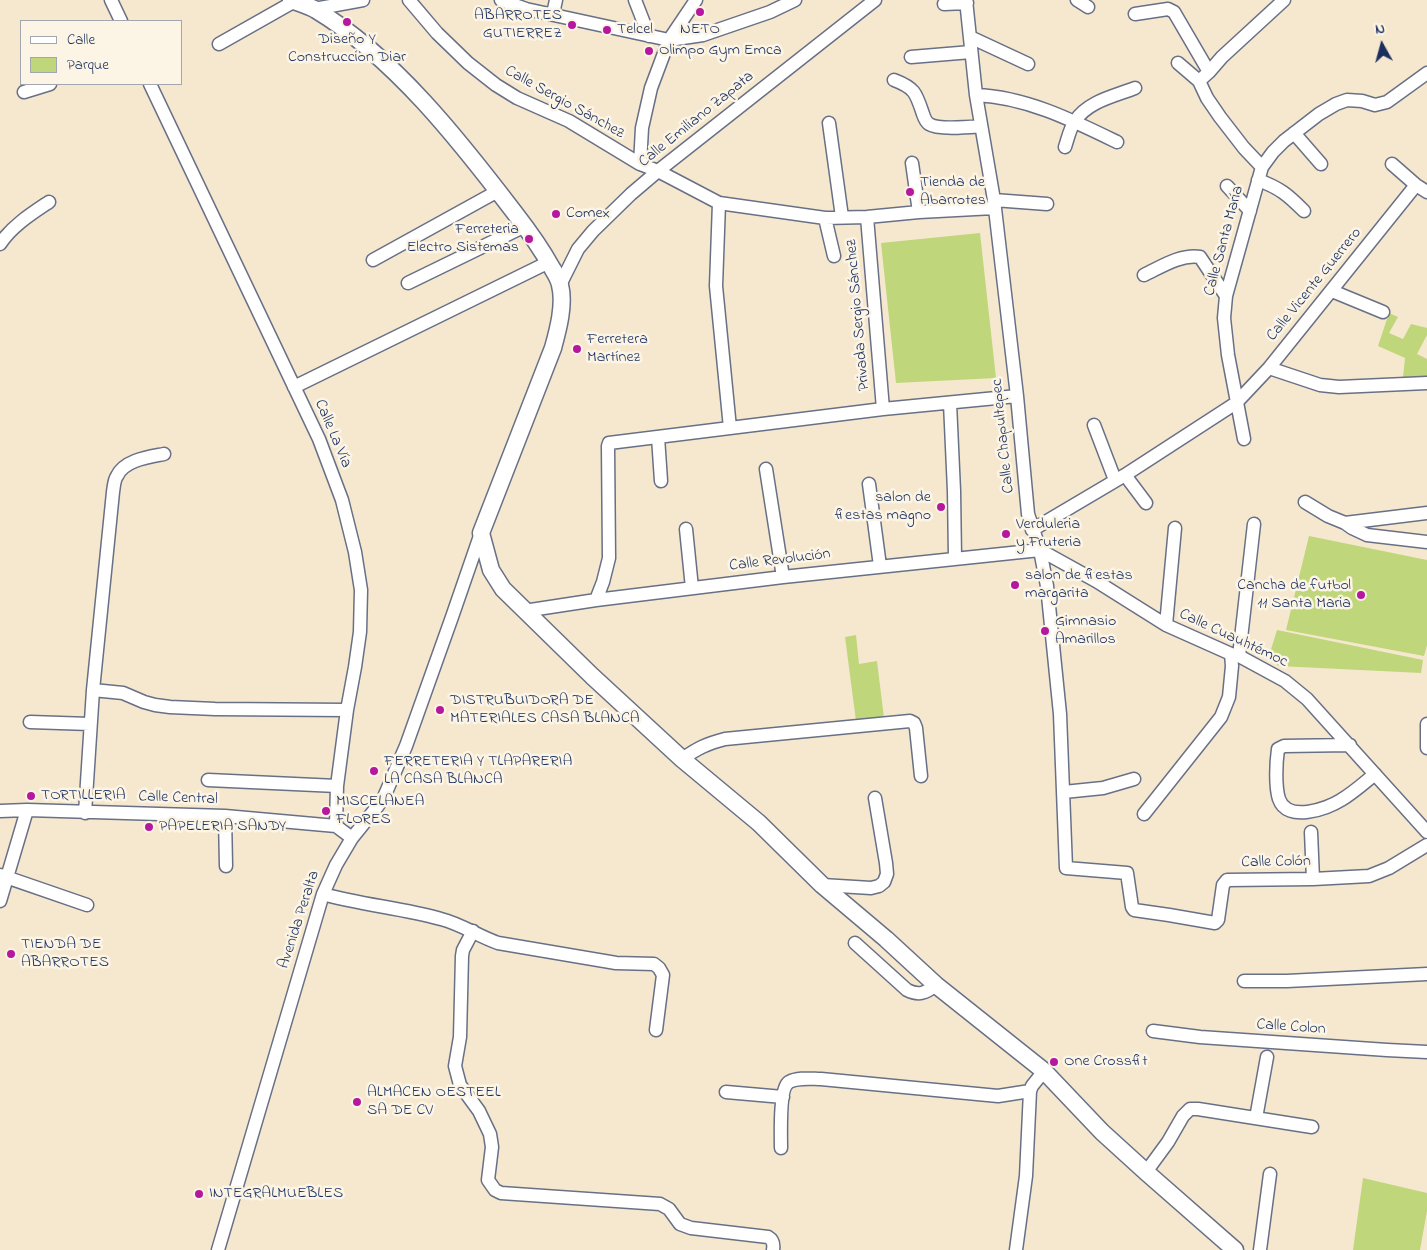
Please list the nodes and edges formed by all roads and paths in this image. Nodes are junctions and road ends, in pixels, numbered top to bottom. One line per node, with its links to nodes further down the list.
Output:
1 (112, 0): 19 (street)
2 (363, 0): 16 (street)
3 (410, 0): 44 (street, Calle Sergio Sánchez)
4 (501, 0): 17 (street)
5 (556, 0): 17 (street)
6 (635, 0): 20 (street)
7 (696, 0): 22 (street)
8 (795, 0): 22 (street)
9 (875, 0): 48 (street, Calle Emiliano Zapata)
10 (1076, 0): 15 (street)
11 (1284, 0): 28 (street)
12 (293, 1): 16 (main road); 23 (street)
13 (966, 2): 14 (street); 21 (street, Calle Chapultepec)
14 (944, 4)
15 (1088, 7)
16 (314, 9): 52 (main road)
17 (553, 14): 20 (street)
18 (1135, 14): 28 (street)
19 (121, 20)
20 (649, 36): 22 (street)
21 (970, 37): 24 (street, Calle Chapultepec); 27 (street)
22 (669, 40): 44 (street)
23 (219, 44)
24 (971, 52): 25 (street); 36 (street, Calle Chapultepec)
25 (911, 57)
26 (1178, 63): 31 (street)
27 (1028, 64)
28 (1209, 72): 31 (street)
29 (1427, 73): 40 (street, Calle Santa María)
30 (894, 80): 39 (street)
31 (1199, 81): 47 (street)
32 (47, 85): 35 (street)
33 (150, 85): 77 (street, Calle La Vía)
34 (1135, 88): 37 (street)
35 (24, 92)
36 (976, 95): 37 (street); 39 (street, Calle Chapultepec)
37 (1075, 121): 41 (street); 42 (street)
38 (829, 124): 61 (street)
39 (981, 126): 56 (street, Calle Chapultepec)
40 (1294, 133): 45 (street); 47 (street, Calle Santa María)
41 (1117, 142)
42 (1065, 147)
43 (912, 163): 60 (street)
44 (640, 164): 48 (street, Calle Sergio Sánchez)
45 (1321, 164)
46 (1392, 164): 50 (street)
47 (1262, 167): 49 (street, Calle Santa María)
48 (658, 171): 55 (street, Calle Sergio Sánchez); 71 (street, Calle Emiliano Zapata)
49 (1258, 180): 58 (street, Calle Santa María); 59 (street)
50 (1416, 185): 53 (street); 72 (street, Calle Vicente Guerrero)
51 (1226, 186): 58 (street)
52 (498, 191): 64 (main road); 67 (street)
53 (1427, 192)
54 (49, 202): 65 (street)
55 (719, 203): 63 (street, Calle Sergio Sánchez); 83 (street)
56 (994, 204): 57 (street, Calle Sergio Sánchez); 60 (street, Calle Sergio Sánchez); 78 (street, Calle Chapultepec)
57 (1047, 204)
58 (1250, 211): 73 (street, Calle Santa María)
59 (1304, 211)
60 (919, 212): 62 (street, Calle Sergio Sánchez)
61 (842, 217): 62 (street, Calle Sergio Sánchez); 63 (street, Calle Sergio Sánchez)
62 (867, 217): 81 (street, Privada Sergio Sánchez)
63 (825, 218): 66 (street)
64 (525, 226): 68 (main road); 70 (street)
65 (0, 244)
66 (834, 256)
67 (373, 260)
68 (549, 262): 71 (main road); 77 (street)
69 (1144, 275): 73 (street)
70 (408, 283)
71 (560, 285): 99 (main road)
72 (1332, 291): 74 (street); 75 (street, Calle Vicente Guerrero)
73 (1226, 296): 79 (street, Calle Santa María)
74 (1383, 312)
75 (1269, 368): 76 (street); 79 (street, Calle Vicente Guerrero)
76 (1427, 383)
77 (294, 387): 111 (street, Calle La Vía)
78 (1017, 396): 80 (street); 98 (street, Calle Chapultepec)
79 (1236, 402): 85 (street, Calle Santa María); 88 (street)
80 (950, 403): 81 (street); 102 (street)
81 (883, 409): 83 (street)
82 (1094, 425): 88 (street)
83 (730, 428): 84 (street)
84 (658, 437): 89 (street); 106 (street)
85 (1244, 439)
86 (164, 454): 110 (street)
87 (766, 469): 104 (street)
88 (1120, 478): 92 (street); 98 (street)
89 (661, 481)
90 (869, 484): 103 (street)
91 (1305, 502): 94 (street)
92 (1146, 503)
93 (1427, 513): 94 (street)
94 (1345, 522): 100 (street)
95 (1254, 524): 109 (street)
96 (1175, 528): 108 (street)
97 (686, 529): 105 (street)
98 (1032, 530): 101 (street, Calle Chapultepec)
99 (481, 533): 107 (main road); 133 (street, Avenida Peralta)
100 (1427, 542)
101 (1040, 550): 102 (street, Calle Revolución); 108 (street, Calle Cuauhtémoc); 123 (street, Calle Chapultepec)
102 (955, 558): 103 (street, Calle Revolución)
103 (880, 566): 104 (street, Calle Revolución)
104 (783, 576): 105 (street, Calle Revolución)
105 (692, 588): 106 (street, Calle Revolución)
106 (596, 600): 107 (street, Calle Revolución)
107 (524, 611): 117 (main road)
108 (1166, 625): 109 (street, Calle Cuauhtémoc)
109 (1235, 655): 115 (street, Calle Cuauhtémoc); 128 (street)
110 (93, 690): 111 (street); 113 (street)
111 (346, 710): 122 (street, Calle La Vía)
112 (30, 722): 113 (street)
113 (90, 724): 127 (street)
114 (1427, 724): 116 (street)
115 (1350, 745): 118 (street, Calle Cuauhtémoc); 118 (street)
116 (1427, 746)
117 (682, 759): 119 (street); 139 (main road)
118 (1375, 774): 132 (street, Calle Cuauhtémoc)
119 (921, 776)
120 (1134, 779): 123 (street)
121 (208, 780): 122 (street)
122 (337, 786): 130 (street, Calle La Vía)
123 (1064, 792): 136 (street, Calle Chapultepec)
124 (875, 798): 139 (street)
125 (27, 810): 126 (street, Calle Central); 127 (street, Calle Central); 137 (street)
126 (0, 811)
127 (85, 812): 129 (street, Calle Central)
128 (1144, 814)
129 (225, 816): 130 (street, Calle Central); 135 (street)
130 (336, 826): 133 (street)
131 (1311, 832): 138 (street)
132 (1427, 832)
133 (352, 838): 140 (street, Avenida Peralta)
134 (1427, 845): 138 (street, Calle Colón)
135 (226, 866)
136 (1066, 868): 138 (street, Calle Colón)
137 (4, 876): 141 (street); 142 (street)
138 (1313, 879)
139 (822, 885): 147 (main road)
140 (323, 894): 143 (street); 161 (street, Avenida Peralta)
141 (0, 901)
142 (87, 905)
143 (473, 931): 148 (street); 162 (street)
144 (856, 942): 147 (street)
145 (1427, 974): 146 (street)
146 (1244, 981)
147 (936, 985): 152 (main road)
148 (656, 1030)
149 (1153, 1031): 150 (street, Calle Colon)
150 (1427, 1052)
151 (1267, 1058): 156 (street)
152 (1044, 1070): 153 (street); 159 (main road)
153 (1030, 1091): 155 (street); 163 (street)
154 (726, 1092): 155 (street)
155 (782, 1097): 158 (street)
156 (1256, 1118): 157 (street); 159 (street)
157 (1312, 1126)
158 (781, 1148)
159 (1146, 1172): 164 (main road)
160 (1270, 1174): 165 (street)
161 (218, 1250)
162 (773, 1250)
163 (1016, 1250)
164 (1235, 1250)
165 (1260, 1250)

